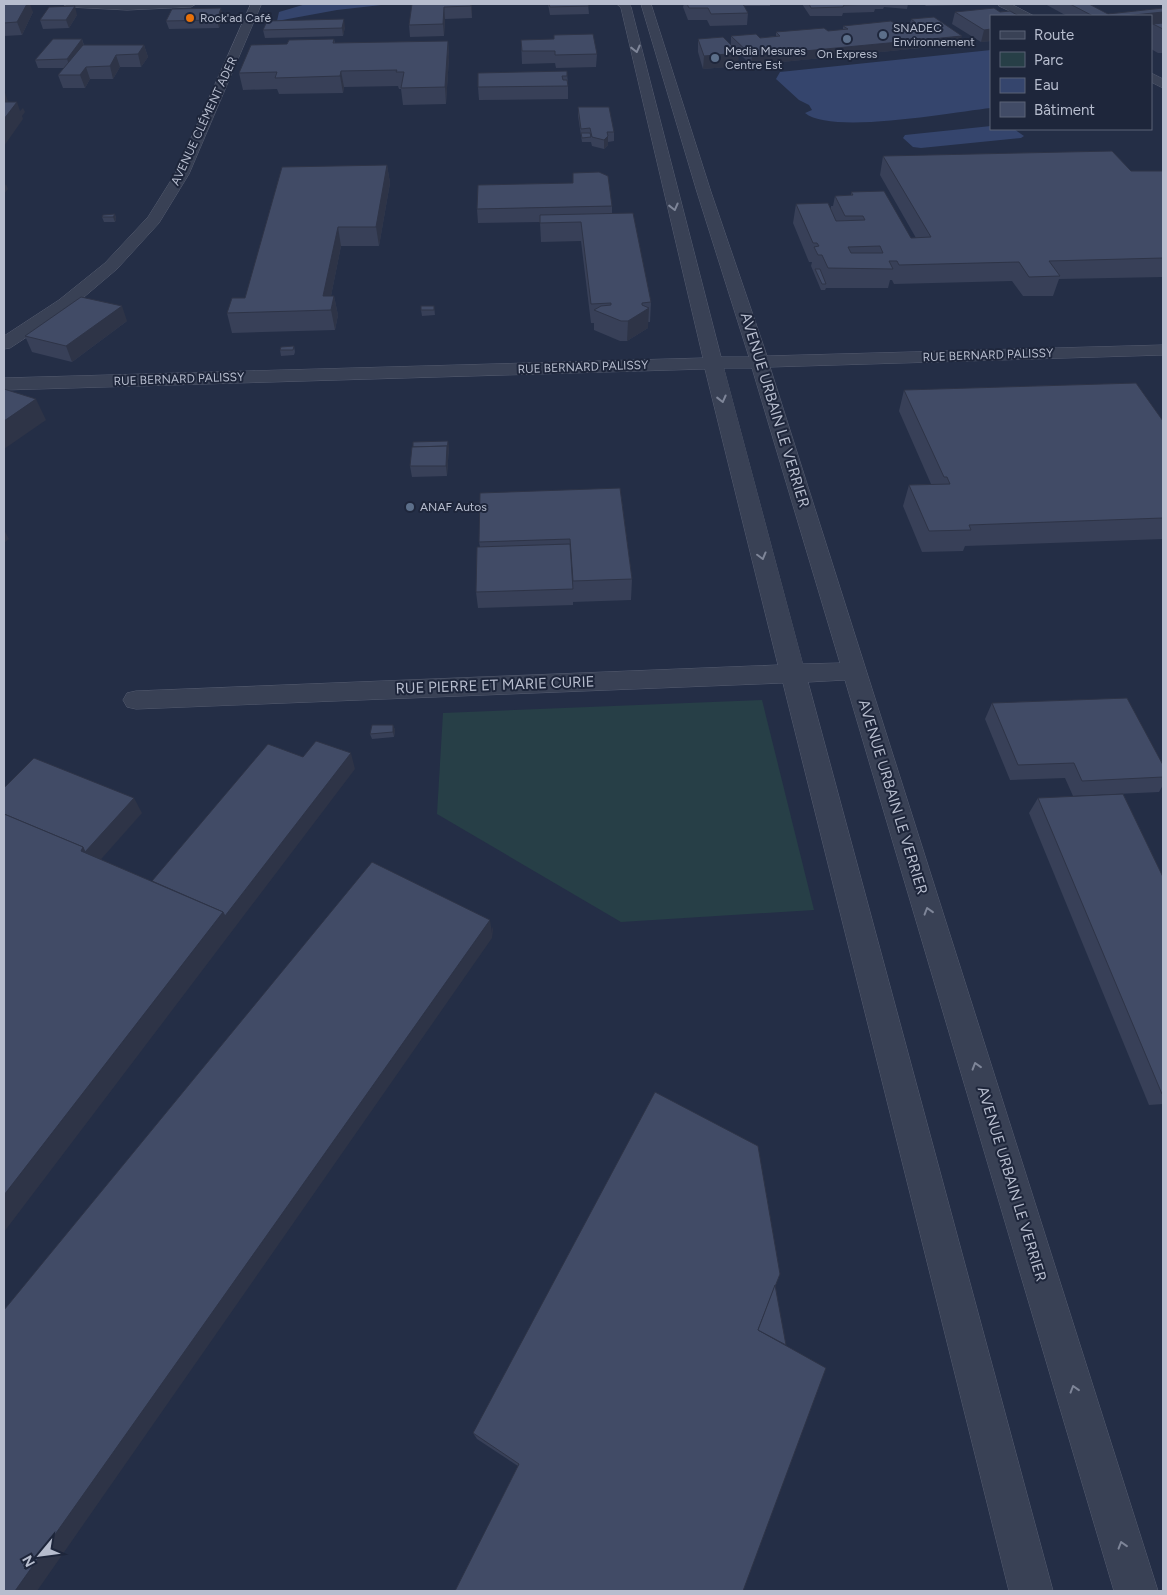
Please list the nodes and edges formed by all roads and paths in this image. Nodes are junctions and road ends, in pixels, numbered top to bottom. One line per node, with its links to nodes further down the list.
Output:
1 (68, 4): 2 (street)
2 (191, 4)
3 (255, 4): 8 (street, AVENUE CLÉMENT ADER)
4 (622, 4): 11 (street, one-way to 11)
5 (646, 4): 10 (street, AVENUE URBAIN LE VERRIER)
6 (1003, 4): 7 (street)
7 (1026, 15)
8 (4, 344)
9 (1163, 350): 10 (street, RUE BERNARD PALISSY)
10 (760, 362): 11 (street, RUE BERNARD PALISSY); 13 (street, AVENUE URBAIN LE VERRIER)
11 (712, 363): 12 (street, RUE BERNARD PALISSY); 14 (street, one-way to 14)
12 (4, 384)
13 (855, 671): 14 (street, RUE PIERRE ET MARIE CURIE); 17 (street, AVENUE URBAIN LE VERRIER, one-way to 13)
14 (793, 673): 15 (street, RUE PIERRE ET MARIE CURIE); 16 (street)
15 (136, 700)
16 (1031, 1591)
17 (1136, 1591)

